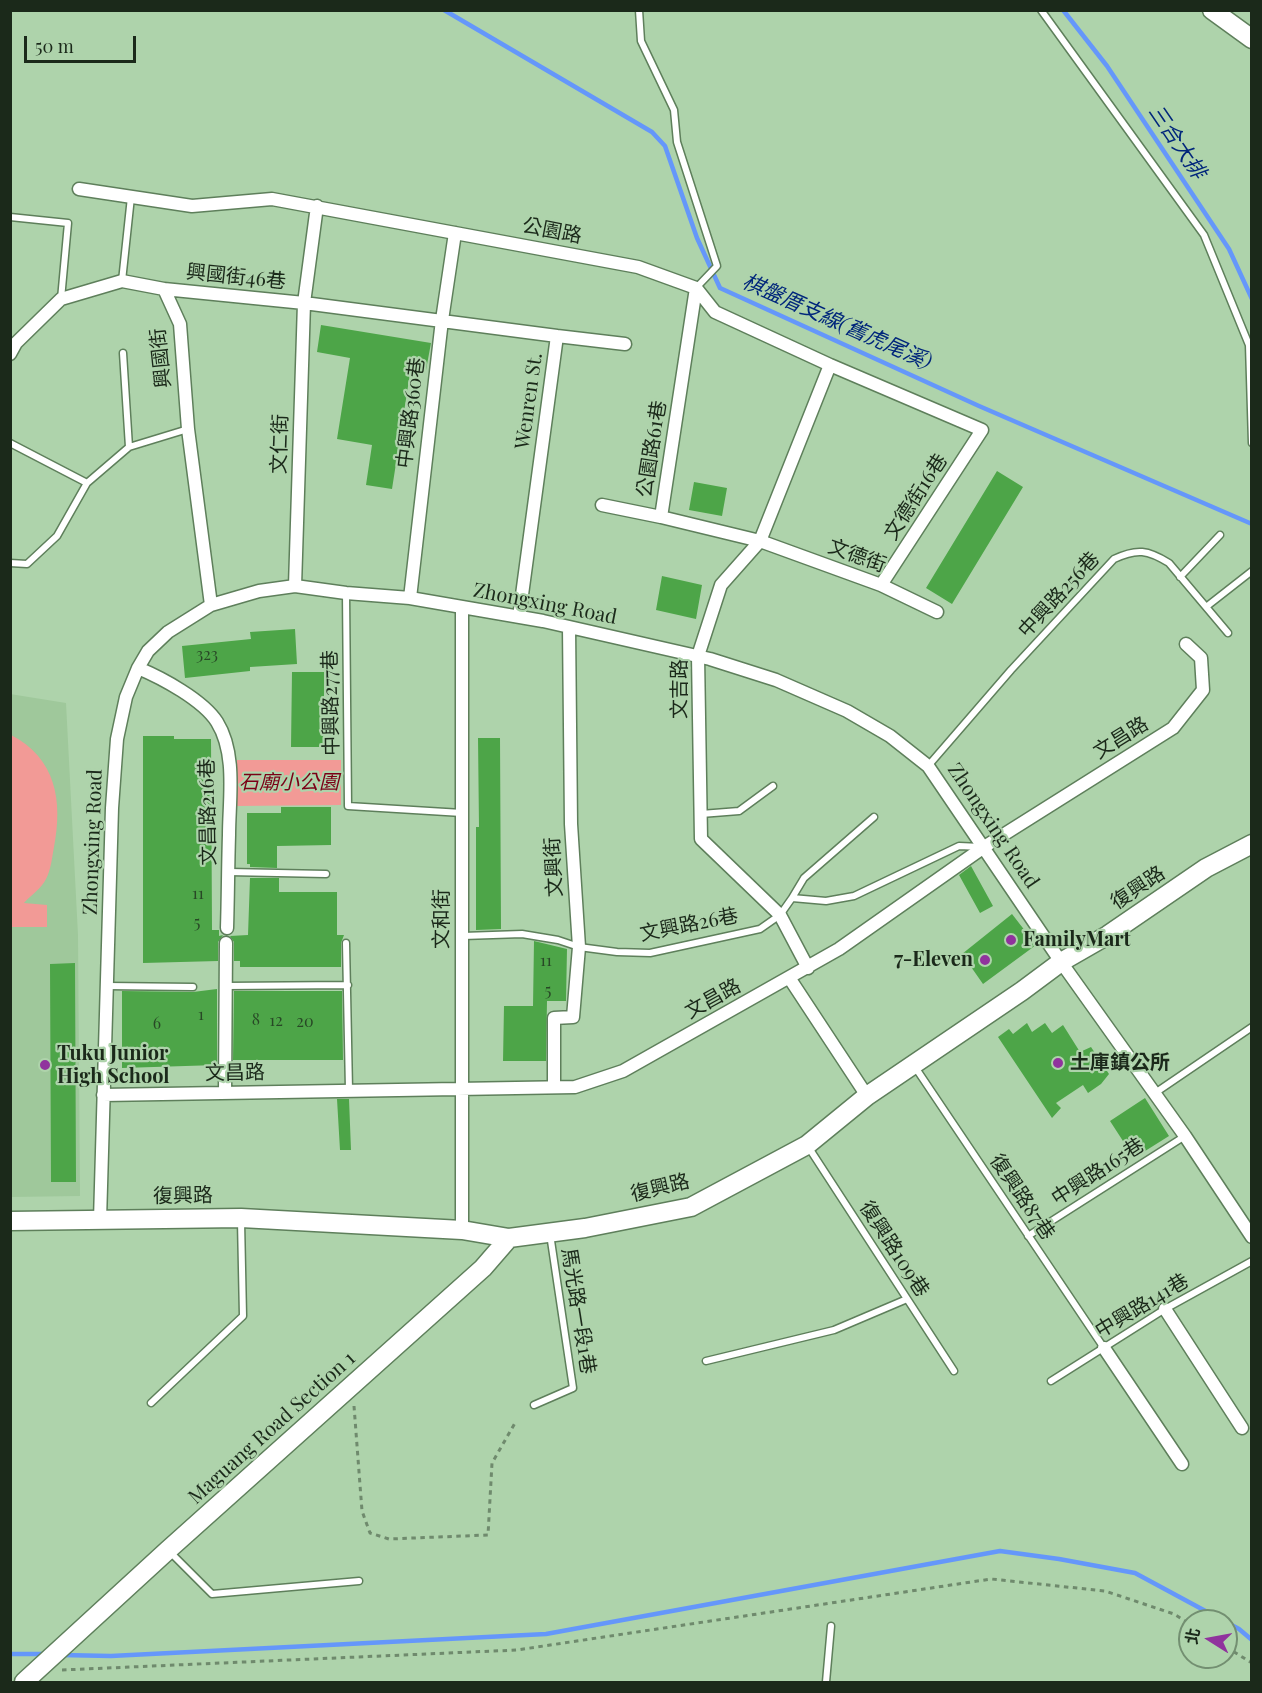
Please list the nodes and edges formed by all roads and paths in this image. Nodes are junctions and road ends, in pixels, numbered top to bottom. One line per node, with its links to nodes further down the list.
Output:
1 (639, 10): 11 (lane)
2 (1041, 10): 24 (lane)
3 (1212, 10): 4 (main road)
4 (1251, 39)
5 (79, 189): 6 (street, 公園路)
6 (131, 197): 7 (street, 公園路); 10 (lane)
7 (317, 206): 9 (street, 公園路); 14 (street, 文仁街)
8 (10, 217): 13 (lane)
9 (455, 233): 11 (street, 公園路); 15 (street, 中興路360巷)
10 (122, 281): 12 (street); 13 (street)
11 (696, 288): 21 (street); 28 (street, 公園路61巷)
12 (164, 289): 14 (street, 興國街46巷); 22 (street, 興國街)
13 (61, 299): 17 (street)
14 (304, 303): 15 (street, Wenren St.); 35 (street, 文仁街)
15 (442, 320): 16 (street, Wenren St.); 37 (street, 中興路360巷)
16 (557, 336): 18 (street); 42 (street, Wenren St.)
17 (13, 341): 20 (street)
18 (625, 344)
19 (123, 352): 25 (lane)
20 (10, 354)
21 (830, 365): 30 (street, 文吉路); 34 (street, 文德街16巷)
22 (188, 429): 25 (lane); 38 (street, 興國街)
23 (10, 443): 26 (lane)
24 (1251, 443)
25 (129, 447): 26 (lane)
26 (87, 483): 31 (lane)
27 (602, 505): 28 (street)
28 (662, 517): 30 (street, 公園路61巷)
29 (1220, 535): 33 (lane)
30 (760, 541): 34 (street, 文德街); 46 (street, 文吉路)
31 (10, 563)
32 (1251, 571): 40 (lane)
33 (1180, 577): 40 (lane, 中興路256巷); 48 (lane, 中興路256巷)
34 (882, 585): 41 (street, 文德街)
35 (296, 586): 36 (street, Zhongxing Road); 38 (street, Zhongxing Road)
36 (346, 593): 37 (street, Zhongxing Road); 50 (lane, 中興路277巷)
37 (410, 598): 39 (street, Zhongxing Road)
38 (211, 605): 47 (street, Zhongxing Road)
39 (462, 607): 42 (street, Zhongxing Road); 50 (street, 文和街)
40 (1206, 607): 44 (lane, 中興路256巷)
41 (937, 612)
42 (519, 617): 43 (street, Zhongxing Road)
43 (569, 627): 46 (street, Zhongxing Road); 63 (street, 文興街)
44 (1228, 633)
45 (1186, 644): 54 (street, 文昌路)
46 (698, 656): 48 (street, Zhongxing Road); 51 (street, 文吉路)
47 (138, 668): 55 (street, 文昌路216巷); 68 (street, Zhongxing Road)
48 (928, 766): 54 (street, Zhongxing Road)
49 (773, 786): 51 (lane)
50 (462, 813): 60 (street, 文和街)
51 (701, 814): 58 (street, 文吉路)
52 (874, 817): 57 (lane, 文興路26巷)
53 (1251, 844): 64 (main road, 復興路)
54 (984, 847): 57 (lane); 64 (street, Zhongxing Road); 65 (street, 文昌路)
55 (228, 872): 56 (lane); 59 (street, 文昌路216巷)
56 (326, 874)
57 (792, 898): 58 (lane, 文興路26巷)
58 (780, 915): 63 (lane, 文興路26巷); 65 (street, 文吉路)
59 (227, 928)
60 (462, 936): 63 (lane, 文興路26巷); 74 (street, 文和街)
61 (226, 943): 70 (street)
62 (346, 943): 67 (lane)
63 (579, 947): 73 (street, 文興街)
64 (1061, 962): 72 (main road, 復興路); 77 (street, Zhongxing Road)
65 (808, 968): 66 (street, 文昌路)
66 (790, 979): 73 (street, 文昌路); 79 (street)
67 (348, 985): 70 (lane); 75 (lane)
68 (107, 986): 69 (lane); 78 (street, Zhongxing Road)
69 (193, 987)
70 (226, 987): 76 (street)
71 (1251, 1027): 77 (lane)
72 (913, 1065): 79 (main road, 復興路); 87 (lane, 復興路87巷)
73 (554, 1087): 74 (street, 文昌路)
74 (462, 1089): 75 (street, 文昌路); 85 (street, 文和街)
75 (349, 1091): 76 (street, 文昌路)
76 (225, 1093): 78 (street, 文昌路)
77 (1155, 1093): 80 (street, Zhongxing Road)
78 (103, 1095): 83 (street, Zhongxing Road)
79 (867, 1096): 81 (main road, 復興路)
80 (1185, 1136): 87 (lane, 中興路165巷); 88 (street, Zhongxing Road)
81 (807, 1145): 86 (main road, 復興路); 91 (lane, 復興路109巷)
82 (241, 1218): 83 (main road, 復興路); 85 (main road, 復興路); 98 (lane)
83 (100, 1220): 84 (main road, 復興路)
84 (10, 1221)
85 (462, 1230): 89 (main road, 復興路)
86 (550, 1234): 89 (main road, 復興路); 99 (lane, 馬光路一段1巷)
87 (1028, 1236): 93 (lane, 復興路87巷)
88 (1251, 1237)
89 (509, 1238): 97 (main road, Maguang Road Section 1)
90 (1251, 1261): 92 (lane, 中興路141巷)
91 (907, 1299): 94 (lane); 95 (lane, 復興路109巷)
92 (1165, 1309): 93 (lane, 中興路141巷); 101 (street)
93 (1104, 1348): 96 (lane, 中興路141巷); 102 (street)
94 (706, 1361)
95 (954, 1371)
96 (1052, 1381)
97 (352, 1386): 100 (path); 103 (main road, Maguang Road Section 1)
98 (151, 1403)
99 (534, 1405)
100 (515, 1423)
101 (1242, 1428)
102 (1182, 1464)
103 (168, 1550): 104 (lane); 109 (main road, Maguang Road Section 1)
104 (359, 1581)
105 (1178, 1616): 109 (path)
106 (831, 1626): 110 (lane)
107 (1238, 1655): 108 (path)
108 (1251, 1663)
109 (43, 1666)
110 (826, 1683)

